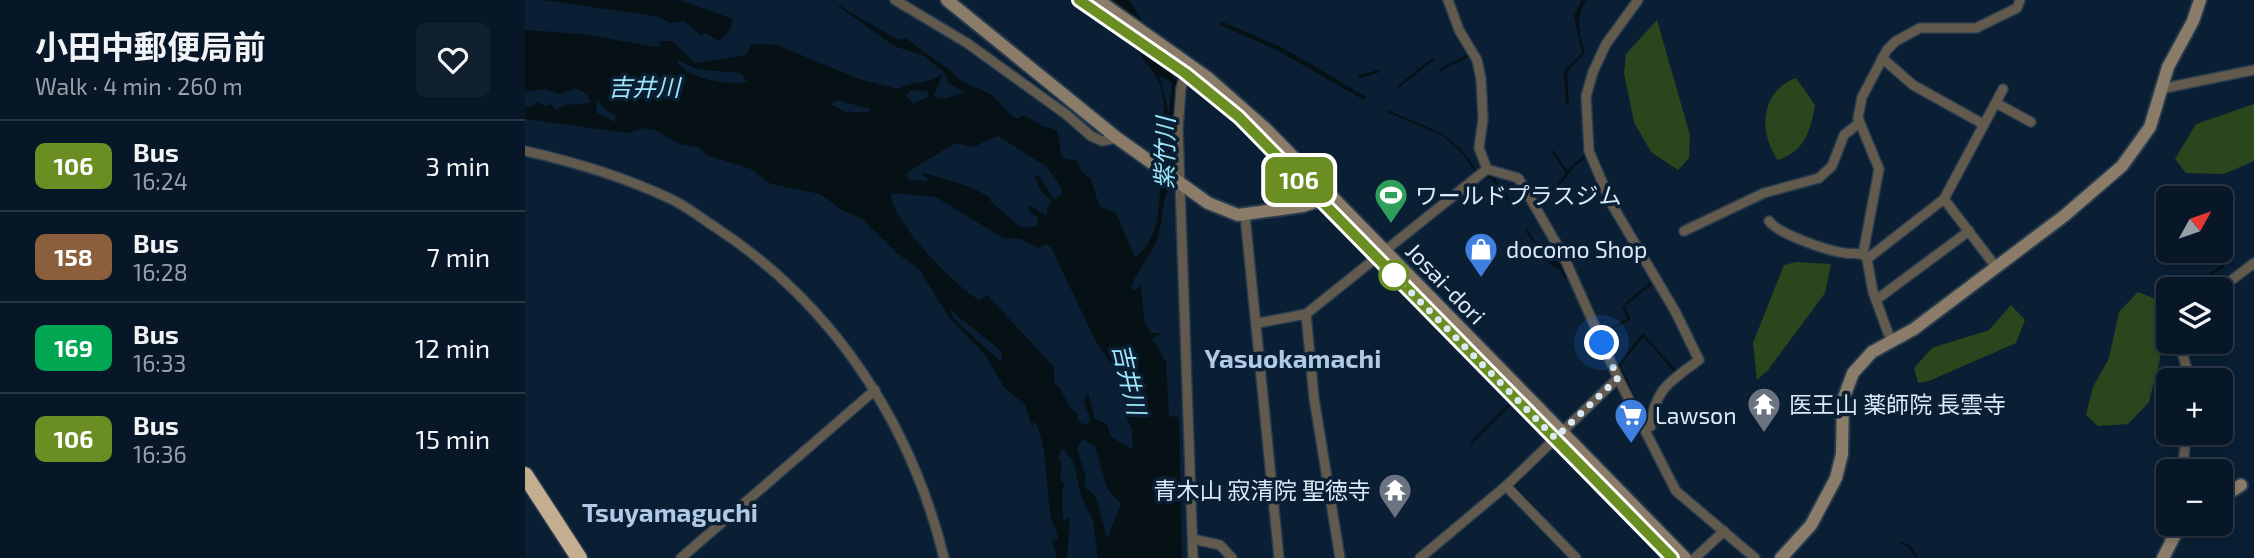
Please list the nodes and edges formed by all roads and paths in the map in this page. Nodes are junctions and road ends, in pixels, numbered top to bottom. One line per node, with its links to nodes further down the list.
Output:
1 (895, 0): 18 (street)
2 (947, 0): 18 (street)
3 (1079, 0): 10 (street, Josai-dori)
4 (1098, 0): 10 (street, Josai-dori)
5 (1448, 0): 20 (street)
6 (1638, 0): 39 (street)
7 (2020, 0): 9 (street)
8 (2200, 0): 13 (street)
9 (1882, 58): 16 (street); 17 (street)
10 (1187, 69): 21 (street); 22 (street, Josai-dori)
11 (2254, 70): 13 (street)
12 (2003, 89): 14 (street)
13 (2160, 89): 31 (street)
14 (1996, 103): 15 (street); 17 (street)
15 (2031, 122)
16 (1858, 124): 26 (street); 29 (street)
17 (1983, 124): 23 (street)
18 (1117, 138): 21 (street)
19 (525, 151): 38 (street)
20 (1487, 169): 28 (street); 37 (street)
21 (1179, 183): 24 (street); 47 (street)
22 (1324, 199): 24 (street); 28 (street, Josai-dori)
23 (1944, 199): 27 (street); 29 (street)
24 (1245, 215): 35 (street)
25 (1769, 221): 29 (street)
26 (1684, 231)
27 (1969, 231): 31 (street); 33 (street)
28 (1381, 254): 34 (street); 40 (street, Josai-dori)
29 (1865, 256): 33 (street)
30 (2254, 263): 32 (street)
31 (1996, 267): 36 (street)
32 (2233, 279)
33 (1876, 300): 36 (street)
34 (1306, 314): 35 (street); 56 (street)
35 (1258, 323): 55 (street)
36 (1891, 341): 62 (street)
37 (1618, 378): 39 (street); 40 (street)
38 (875, 390): 51 (street); 52 (street)
39 (1644, 429): 45 (street)
40 (1558, 435): 43 (street); 58 (street, Josai-dori); 59 (street, Josai-dori)
41 (525, 475): 50 (highway)
42 (2241, 485): 44 (street)
43 (1506, 486): 49 (street); 57 (street)
44 (2233, 490)
45 (1724, 531): 60 (street); 61 (street)
46 (2177, 536): 48 (street)
47 (1193, 539): 53 (street); 54 (street)
48 (2165, 553)
49 (1427, 556)
50 (579, 558)
51 (681, 558)
52 (944, 558)
53 (1193, 558)
54 (1232, 558)
55 (1279, 558)
56 (1341, 558)
57 (1576, 558)
58 (1672, 558)
59 (1685, 558)
60 (1695, 558)
61 (1755, 558)
62 (1781, 558)

